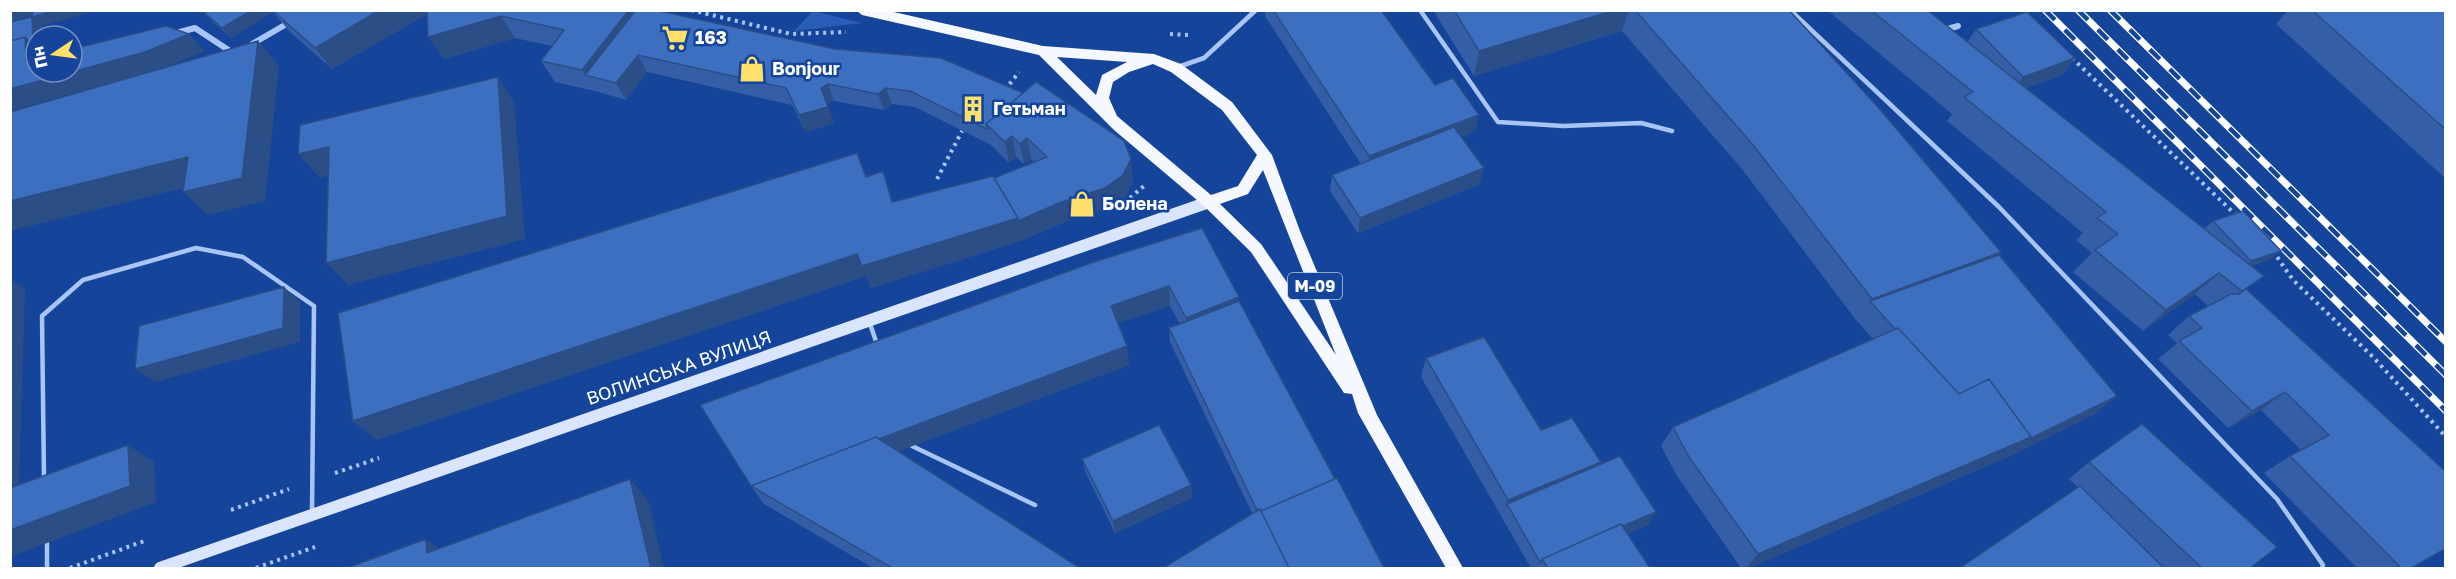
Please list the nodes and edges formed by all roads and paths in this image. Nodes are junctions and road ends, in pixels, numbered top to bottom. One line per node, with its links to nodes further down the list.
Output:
1 (690, 10): 8 (path)
2 (862, 10): 12 (main road, М-09)
3 (1256, 10): 16 (lane)
4 (1420, 10): 21 (lane)
5 (1790, 10): 39 (lane)
6 (299, 16): 13 (street)
7 (1958, 26): 9 (street)
8 (850, 32)
9 (1937, 32)
10 (172, 34): 13 (street)
11 (2064, 50): 25 (path)
12 (1042, 51): 14 (main road, М-09); 19 (main road, М-09)
13 (236, 55): 15 (street)
14 (1154, 59): 16 (main road, М-09); 19 (main road)
15 (227, 60)
16 (1176, 68): 22 (main road, М-09)
17 (1011, 80): 18 (path)
18 (1000, 98)
19 (1119, 126): 24 (main road, М-09)
20 (962, 130): 23 (path)
21 (1672, 131)
22 (1265, 155): 24 (main road); 29 (main road, М-09)
23 (937, 179)
24 (1209, 202): 27 (street, ВОЛИНСЬКА ВУЛИЦЯ); 29 (main road, М-09)
25 (2239, 218)
26 (2271, 250): 30 (path)
27 (869, 321): 28 (lane); 34 (street, ВОЛИНСЬКА ВУЛИЦЯ)
28 (880, 353)
29 (1369, 416): 38 (main road, М-09)
30 (2445, 437)
31 (912, 446): 33 (lane)
32 (45, 490): 34 (lane)
33 (1035, 505)
34 (311, 516): 37 (street, ВОЛИНСЬКА ВУЛИЦЯ)
35 (47, 543): 36 (lane)
36 (47, 568)
37 (160, 568)
38 (1455, 568)
39 (2322, 568)

